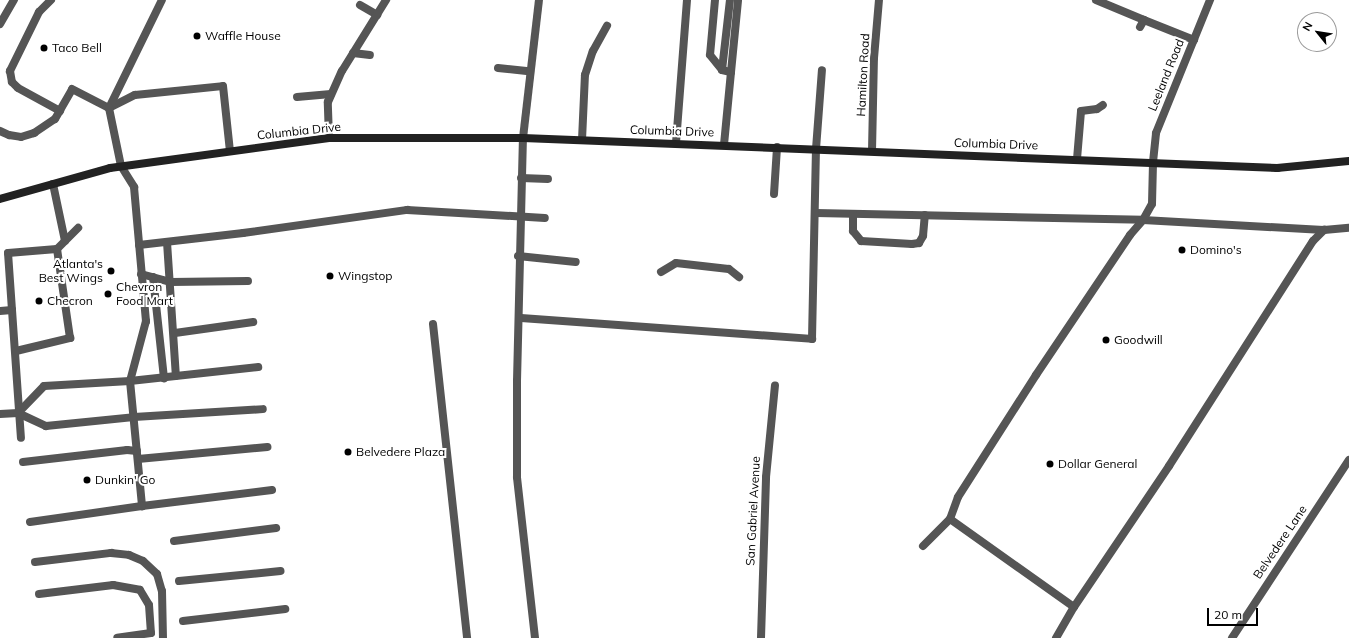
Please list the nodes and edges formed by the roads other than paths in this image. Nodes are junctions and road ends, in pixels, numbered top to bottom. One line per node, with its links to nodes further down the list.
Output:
1 (14, 0): 16 (street)
2 (51, 0): 30 (street)
3 (162, 0): 29 (street)
4 (386, 0): 14 (street)
5 (539, 0): 24 (street)
6 (687, 0): 35 (street)
7 (715, 0): 25 (street)
8 (730, 0): 25 (street)
9 (738, 0): 25 (street)
10 (879, 0): 39 (street, Hamilton Road)
11 (1096, 0): 15 (street)
12 (1210, 0): 19 (street, Leeland Road)
13 (360, 4): 14 (street)
14 (377, 15): 20 (street)
15 (1144, 20): 18 (street); 19 (street)
16 (0, 24)
17 (607, 26): 34 (street)
18 (1140, 28)
19 (1194, 40): 43 (street, Leeland Road)
20 (353, 53): 21 (street); 26 (street)
21 (370, 54)
22 (498, 68): 24 (street)
23 (822, 70): 38 (street)
24 (529, 71): 33 (street)
25 (726, 71): 36 (street)
26 (331, 94): 27 (street); 32 (street)
27 (297, 97)
28 (1103, 105): 41 (street)
29 (109, 108): 30 (street); 40 (street); 44 (street)
30 (60, 111): 31 (street)
31 (0, 131)
32 (329, 138): 33 (main road, Columbia Drive); 40 (main road, Columbia Drive)
33 (523, 138): 34 (main road, Columbia Drive); 45 (street)
34 (582, 140): 35 (main road, Columbia Drive)
35 (676, 143): 36 (main road, Columbia Drive)
36 (724, 145): 37 (main road, Columbia Drive)
37 (777, 147): 38 (main road, Columbia Drive); 48 (street)
38 (816, 149): 39 (main road, Columbia Drive); 50 (street)
39 (872, 151): 41 (main road, Columbia Drive)
40 (230, 152): 44 (main road, Columbia Drive)
41 (1077, 159): 43 (main road, Columbia Drive)
42 (1349, 161): 43 (main road, Columbia Drive)
43 (1153, 162): 55 (street, Leeland Road)
44 (121, 166): 47 (main road, Columbia Drive); 61 (street)
45 (522, 178): 46 (street); 53 (street)
46 (548, 179)
47 (53, 184): 49 (main road, Columbia Drive); 59 (street)
48 (774, 194)
49 (0, 199)
50 (816, 213): 51 (street); 73 (street)
51 (853, 214): 52 (street); 52 (street)
52 (925, 215): 55 (street)
53 (520, 216): 54 (street); 60 (street); 63 (street)
54 (545, 218)
55 (1143, 220): 58 (street); 94 (street, Leeland Road)
56 (78, 228): 59 (street)
57 (1349, 228): 58 (street)
58 (1324, 230): 103 (street)
59 (66, 241): 62 (street)
60 (167, 242): 61 (street); 70 (street)
61 (139, 245): 66 (street)
62 (57, 249): 71 (street); 77 (street)
63 (518, 256): 64 (street); 73 (street)
64 (576, 262)
65 (661, 272): 68 (street)
66 (141, 274): 67 (street); 81 (street)
67 (153, 277): 70 (street); 80 (street)
68 (739, 277)
69 (248, 281): 70 (street)
70 (171, 282): 76 (street)
71 (12, 310): 72 (street); 77 (street)
72 (0, 311)
73 (521, 318): 110 (street)
74 (253, 322): 76 (street)
75 (433, 324): 109 (street)
76 (175, 333): 79 (street)
77 (16, 351): 84 (street)
78 (258, 367): 79 (street)
79 (176, 376): 80 (street)
80 (164, 378): 81 (street)
81 (130, 381): 84 (street); 86 (street)
82 (775, 385): 111 (street, San Gabriel Avenue)
83 (263, 409): 86 (street)
84 (18, 413): 85 (street); 86 (street); 87 (street)
85 (0, 414)
86 (134, 417): 89 (street)
87 (21, 438)
88 (267, 447): 89 (street)
89 (138, 455): 91 (street); 93 (street)
90 (1349, 460): 113 (street, Belvedere Lane)
91 (23, 462)
92 (272, 490): 93 (street)
93 (142, 506): 95 (street)
94 (950, 519): 98 (street); 103 (street)
95 (30, 522)
96 (276, 528): 97 (street)
97 (174, 541)
98 (923, 546)
99 (35, 562): 107 (street)
100 (281, 571): 101 (street)
101 (178, 581)
102 (38, 594): 106 (street)
103 (1074, 607): 112 (street)
104 (285, 609): 105 (street)
105 (183, 621)
106 (151, 634): 107 (street); 108 (street)
107 (163, 635)
108 (116, 638)
109 (467, 638)
110 (535, 638)
111 (761, 638)
112 (1056, 638)
113 (1232, 638)

